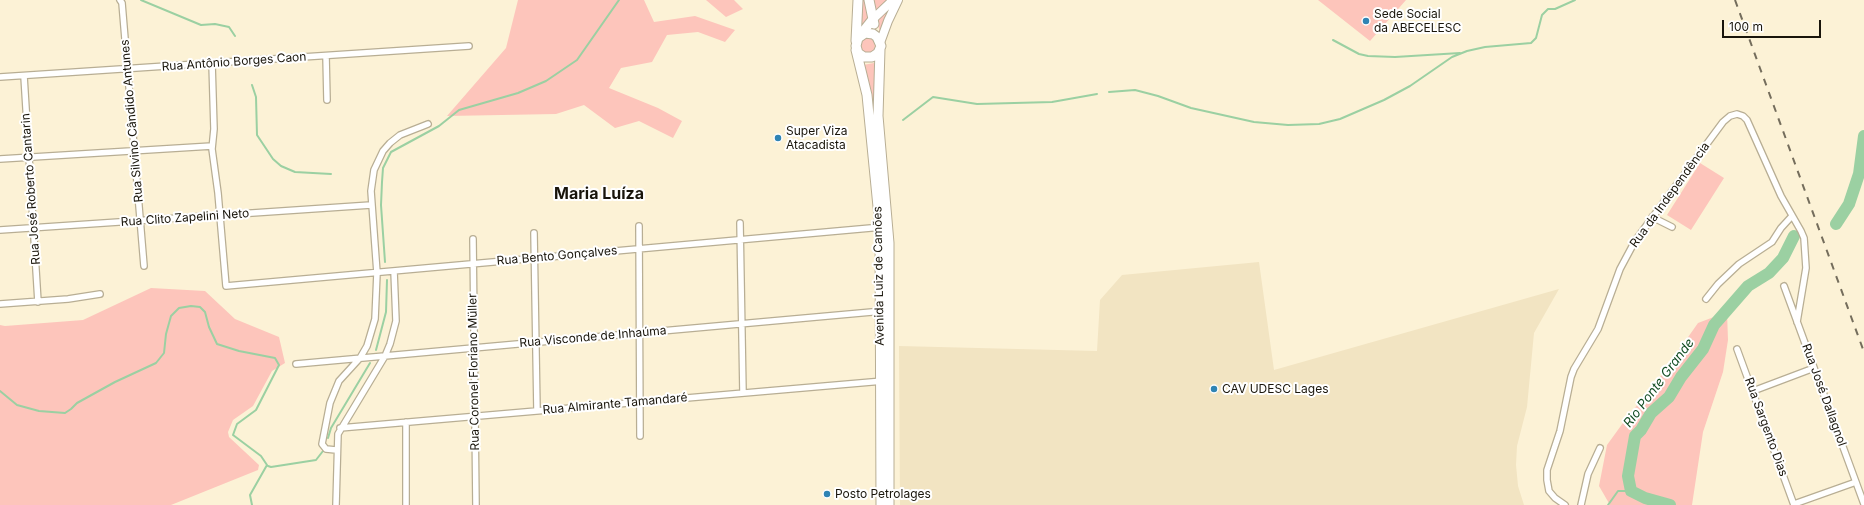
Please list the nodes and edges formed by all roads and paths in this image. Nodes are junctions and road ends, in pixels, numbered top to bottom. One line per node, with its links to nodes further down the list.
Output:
1 (120, 0): 12 (street, Rua Silvino Cândido Antunes)
2 (858, 0): 7 (main road, Avenida Luiz de Camões)
3 (869, 0): 6 (main road, Avenida Luiz de Camões)
4 (894, 0): 6 (main road)
5 (898, 0): 8 (main road)
6 (873, 19): 7 (main road); 8 (main road, Avenida Luiz de Camões)
7 (857, 43): 8 (main road); 8 (main road); 28 (main road, Avenida Luiz de Camões)
8 (879, 43): 28 (main road, Avenida Luiz de Camões)
9 (469, 46): 10 (street, Rua Antônio Borges Caon)
10 (326, 56): 11 (street, Rua Antônio Borges Caon); 15 (street)
11 (212, 63): 12 (street, Rua Antônio Borges Caon); 17 (street)
12 (127, 69): 13 (street, Rua Antônio Borges Caon); 18 (street, Rua Silvino Cândido Antunes)
13 (24, 76): 14 (street, Rua Antônio Borges Caon); 19 (street, Rua José Roberto Cantarin)
14 (0, 77)
15 (327, 100)
16 (428, 124): 21 (street)
17 (212, 146): 18 (street); 22 (street)
18 (134, 151): 19 (street); 25 (street, Rua Silvino Cândido Antunes)
19 (29, 157): 20 (street); 30 (street, Rua José Roberto Cantarin)
20 (0, 159)
21 (371, 205): 22 (street, Rua Clito Zapelini Neto); 40 (street)
22 (220, 215): 25 (street, Rua Clito Zapelini Neto); 40 (street, Rua Bento Gonçalves)
23 (1792, 216): 24 (street, Rua da Independência); 43 (street); 47 (street)
24 (1652, 217): 29 (street); 76 (street, Rua da Independência)
25 (140, 220): 30 (street, Rua Clito Zapelini Neto); 38 (street, Rua Silvino Cândido Antunes)
26 (740, 223): 34 (street)
27 (639, 226): 35 (street)
28 (884, 227): 34 (street, Rua Bento Gonçalves); 46 (main road, Avenida Luiz de Camões)
29 (1672, 227)
30 (34, 228): 31 (street, Rua Clito Zapelini Neto); 44 (street, Rua José Roberto Cantarin)
31 (0, 230)
32 (534, 233): 36 (street)
33 (473, 239): 37 (street, Rua Coronel Floriano Müller)
34 (740, 240): 35 (street, Rua Bento Gonçalves); 48 (street)
35 (639, 249): 36 (street, Rua Bento Gonçalves); 49 (street)
36 (535, 258): 37 (street, Rua Bento Gonçalves); 50 (street)
37 (473, 264): 39 (street, Rua Bento Gonçalves); 51 (street, Rua Coronel Floriano Müller)
38 (144, 266)
39 (394, 271): 40 (street, Rua Bento Gonçalves); 53 (street)
40 (377, 273): 54 (street)
41 (1784, 286): 47 (street, Rua José Dallagnol)
42 (100, 294): 44 (street)
43 (1706, 299)
44 (38, 302): 45 (street)
45 (0, 304)
46 (885, 311): 48 (street, Rua Visconde de Inhaúma); 57 (main road, Avenida Luiz de Camões)
47 (1797, 322): 56 (street, Rua José Dallagnol)
48 (742, 324): 49 (street, Rua Visconde de Inhaúma); 59 (street)
49 (639, 333): 50 (street, Rua Visconde de Inhaúma); 60 (street)
50 (536, 342): 51 (street, Rua Visconde de Inhaúma); 61 (street)
51 (474, 348): 53 (street, Rua Visconde de Inhaúma); 62 (street, Rua Coronel Floriano Müller)
52 (1737, 349): 58 (street, Rua Sargento Dias)
53 (385, 356): 54 (street, Rua Visconde de Inhaúma); 64 (street)
54 (360, 358): 55 (street, Rua Visconde de Inhaúma); 67 (street)
55 (296, 364)
56 (1814, 368): 58 (street); 68 (street, Rua José Dallagnol)
57 (885, 381): 59 (street, Rua Almirante Tamandaré); 74 (main road, Avenida Luiz de Camões); 75 (main road, Avenida Luiz de Camões)
58 (1753, 391): 69 (street, Rua Sargento Dias)
59 (743, 393): 60 (street, Rua Almirante Tamandaré)
60 (640, 402): 61 (street, Rua Almirante Tamandaré); 65 (street)
61 (537, 411): 62 (street, Rua Almirante Tamandaré)
62 (475, 416): 63 (street, Rua Almirante Tamandaré); 73 (street, Rua Coronel Floriano Müller)
63 (406, 422): 64 (street, Rua Almirante Tamandaré); 72 (street)
64 (340, 428): 67 (street)
65 (640, 436)
66 (1600, 448): 77 (street)
67 (336, 450): 71 (street)
68 (1856, 482): 69 (street); 70 (street, Rua José Dallagnol)
69 (1794, 504)
70 (1864, 504)
71 (336, 505)
72 (406, 505)
73 (476, 505)
74 (881, 505)
75 (889, 505)
76 (1565, 505)
77 (1581, 505)

